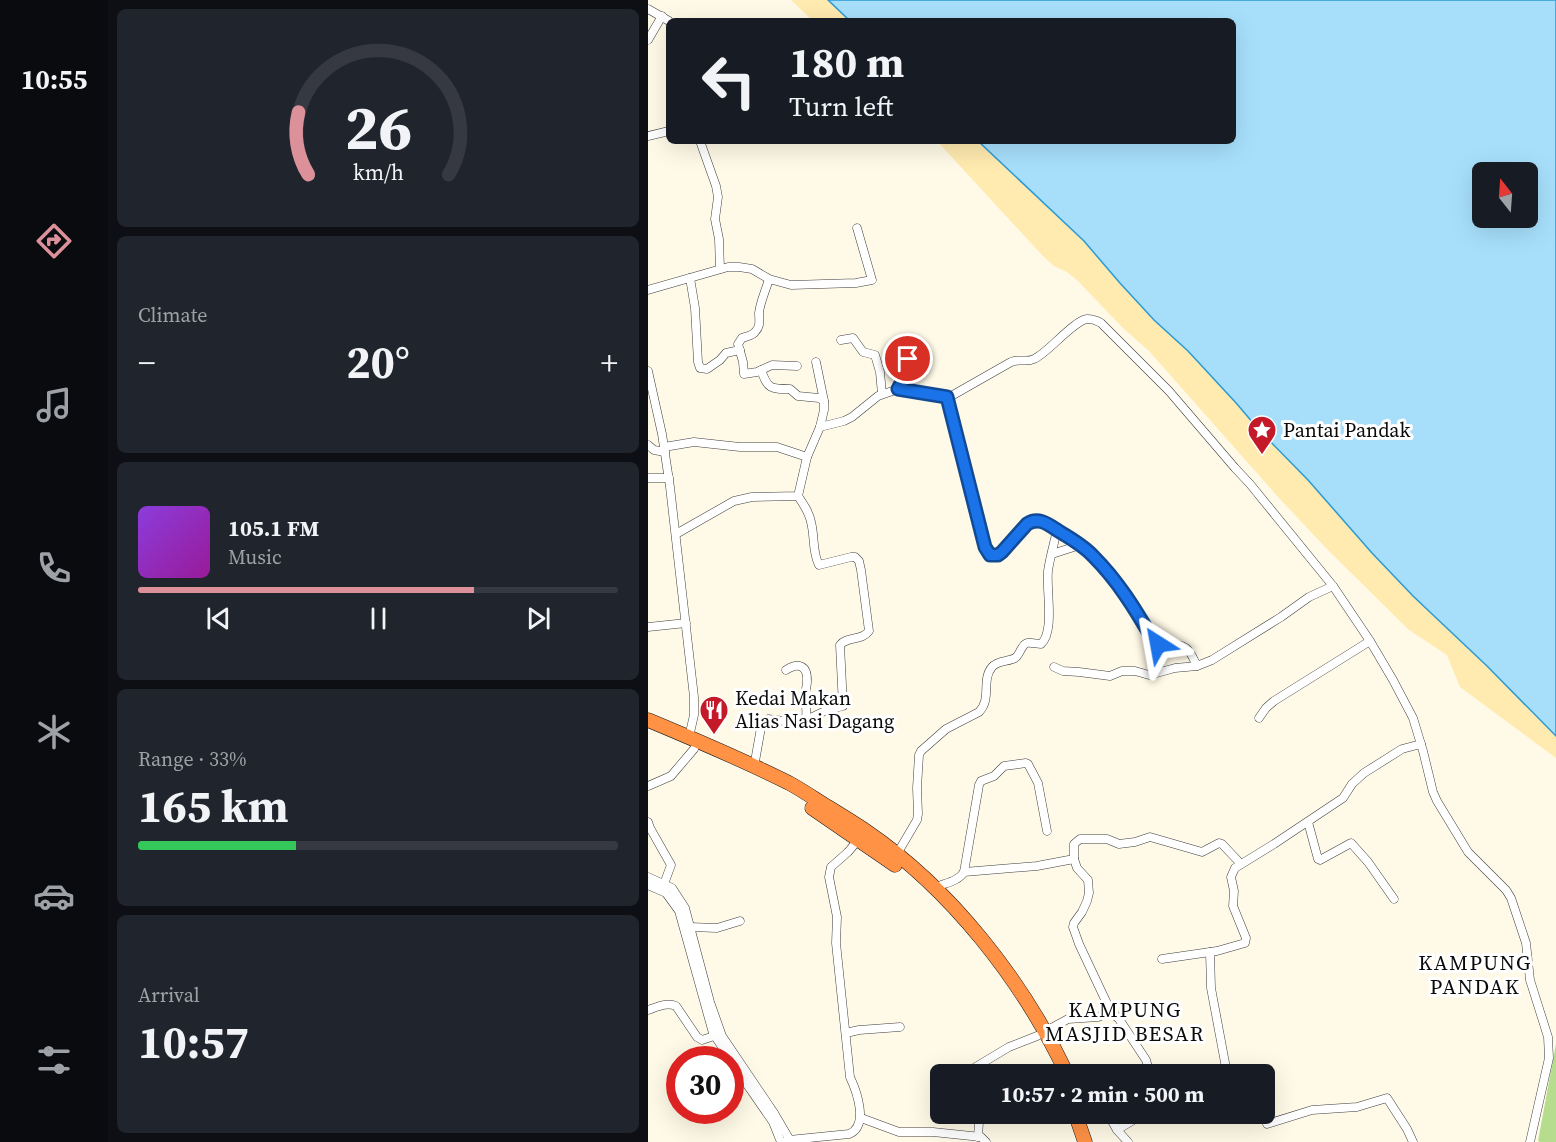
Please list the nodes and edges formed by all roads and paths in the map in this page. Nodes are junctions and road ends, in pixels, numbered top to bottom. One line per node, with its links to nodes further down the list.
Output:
1 (648, 9): 2 (street)
2 (666, 19): 3 (street)
3 (648, 40)
4 (666, 131): 5 (street)
5 (648, 136)
6 (701, 144): 8 (street)
7 (857, 228): 10 (street)
8 (720, 269): 9 (street); 10 (street)
9 (690, 278): 11 (street); 14 (street)
10 (769, 279): 14 (street)
11 (648, 290)
12 (841, 340): 20 (street)
13 (903, 346): 19 (street)
14 (740, 350): 17 (street)
15 (816, 362): 23 (street)
16 (797, 366): 17 (street)
17 (761, 370): 23 (street)
18 (648, 371): 21 (street)
19 (898, 389): 20 (street); 22 (street)
20 (882, 394): 24 (street)
21 (651, 395): 26 (street)
22 (947, 397): 31 (street); 35 (street)
23 (824, 401): 24 (street)
24 (820, 427): 27 (street)
25 (648, 445): 26 (street)
26 (664, 446): 27 (street); 29 (street)
27 (807, 457): 30 (street)
28 (648, 478): 29 (street)
29 (669, 478): 32 (street)
30 (798, 496): 32 (street); 44 (street)
31 (1057, 530): 33 (street); 34 (street)
32 (676, 534): 36 (street)
33 (1080, 546): 34 (street); 39 (street)
34 (1052, 554): 54 (street)
35 (1333, 586): 38 (street); 39 (street)
36 (686, 623): 37 (street); 46 (street)
37 (648, 627)
38 (1370, 641): 42 (street); 47 (street)
39 (1197, 666): 40 (street)
40 (1054, 667)
41 (786, 670): 44 (street)
42 (1259, 718)
43 (648, 720): 46 (highway)
44 (806, 720): 48 (street)
45 (648, 730): 46 (highway)
46 (692, 743): 48 (highway); 49 (street); 53 (highway)
47 (1421, 744): 51 (street); 97 (street)
48 (754, 766): 54 (highway)
49 (648, 786)
50 (648, 822): 59 (street)
51 (1308, 822): 56 (street); 62 (street)
52 (1047, 831): 57 (street)
53 (859, 839): 69 (street); 73 (highway)
54 (897, 855): 61 (highway)
55 (1074, 859): 56 (street); 57 (street); 68 (street)
56 (1241, 864): 65 (street)
57 (964, 872): 61 (street)
58 (648, 877): 59 (street)
59 (664, 884): 64 (street)
60 (648, 885): 74 (street)
61 (934, 888): 73 (highway)
62 (1394, 899)
63 (740, 921): 64 (street)
64 (690, 927): 91 (street)
65 (1210, 952): 66 (street); 80 (street)
66 (1162, 959)
67 (648, 1010): 74 (street)
68 (1111, 1012): 73 (street); 79 (street)
69 (845, 1021): 71 (street); 72 (street)
70 (900, 1027): 71 (street)
71 (859, 1030): 72 (street)
72 (846, 1033): 82 (street)
73 (1040, 1034): 76 (street); 77 (highway); 78 (highway)
74 (714, 1036): 75 (street)
75 (721, 1046)
76 (981, 1064)
77 (1052, 1064)
78 (1060, 1064)
79 (1147, 1064)
80 (1225, 1064)
81 (744, 1080): 91 (street)
82 (861, 1118): 90 (street); 91 (street)
83 (1275, 1122): 96 (street)
84 (979, 1124): 90 (street)
85 (1078, 1124): 93 (highway)
86 (1087, 1124): 94 (highway)
87 (1114, 1124): 89 (street)
88 (1127, 1124): 89 (street)
89 (1117, 1130): 95 (street)
90 (978, 1137): 92 (street)
91 (786, 1141)
92 (986, 1142)
93 (1085, 1142)
94 (1093, 1142)
95 (1127, 1142)
96 (1413, 1142)
97 (1530, 1142)

